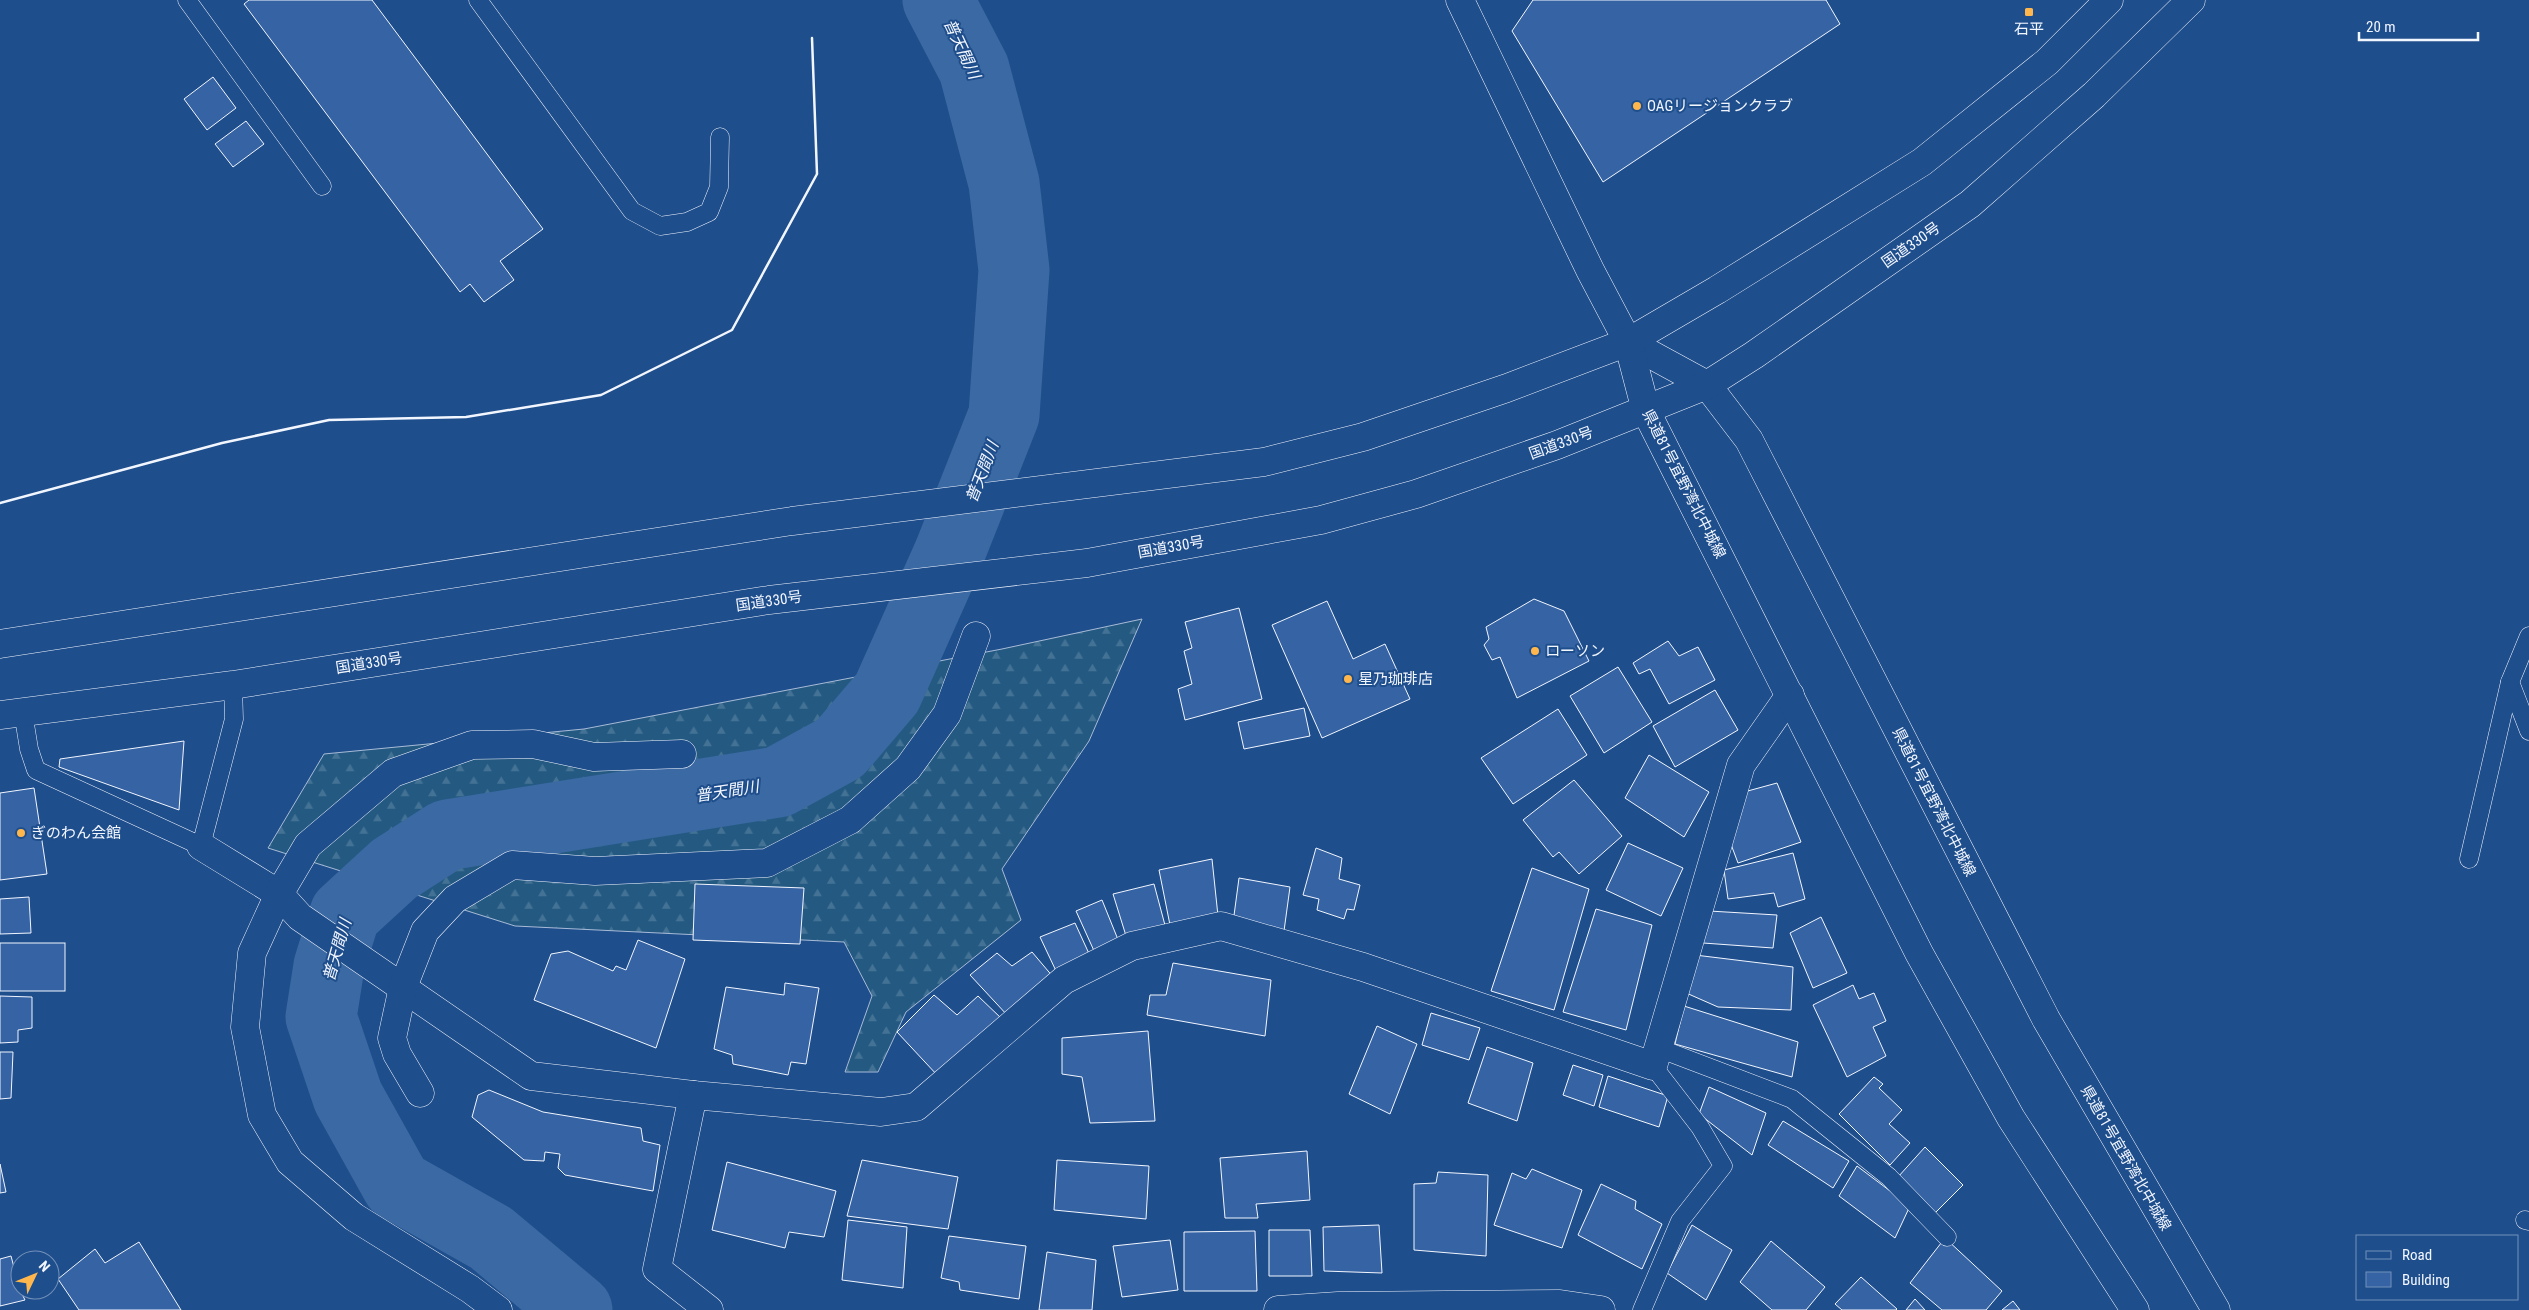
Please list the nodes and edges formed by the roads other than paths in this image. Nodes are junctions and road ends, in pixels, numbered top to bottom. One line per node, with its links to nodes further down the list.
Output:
1 (186, 0): 7 (lane)
2 (478, 0): 6 (lane)
3 (1460, 0): 8 (main road)
4 (2109, 0): 8 (main road)
5 (2191, 0): 9 (main road, 国道330号)
6 (720, 137)
7 (322, 186)
8 (1628, 342): 9 (main road, 県道81号宜野湾北中城線); 10 (main road, 県道81号宜野湾北中城線); 13 (main road)
9 (1707, 385): 10 (main road, 国道330号); 34 (main road, 県道81号宜野湾北中城線)
10 (1646, 411): 15 (main road, 国道330号); 16 (main road, 県道81号宜野湾北中城線)
11 (976, 636): 23 (main road)
12 (2529, 636): 14 (lane)
13 (0, 644)
14 (2510, 682): 18 (lane); 21 (lane)
15 (233, 685): 17 (main road, 国道330号); 20 (lane)
16 (1790, 695): 24 (main road); 33 (main road, 県道81号宜野湾北中城線)
17 (12, 713): 20 (lane)
18 (2529, 731)
19 (682, 754): 22 (main road)
20 (200, 846): 22 (main road)
21 (2469, 859)
22 (280, 894): 23 (main road); 28 (main road)
23 (403, 987): 25 (main road); 26 (main road)
24 (1655, 1057): 26 (main road); 27 (lane); 32 (lane)
25 (420, 1093)
26 (693, 1095): 29 (main road)
27 (1948, 1237)
28 (498, 1310)
29 (709, 1310)
30 (1278, 1310): 31 (main road)
31 (1601, 1310)
32 (1642, 1310)
33 (2135, 1310)
34 (2216, 1310)

